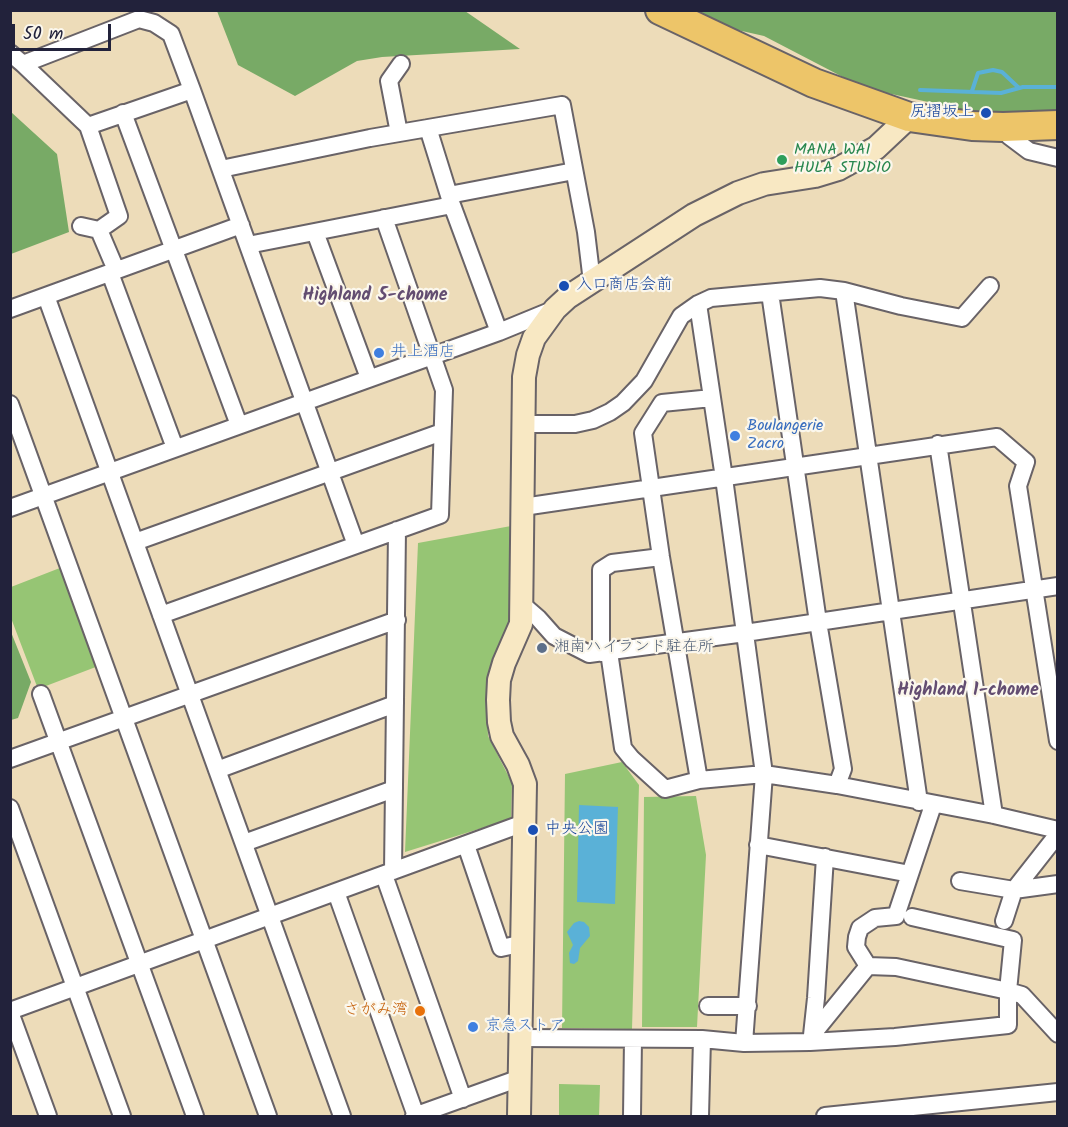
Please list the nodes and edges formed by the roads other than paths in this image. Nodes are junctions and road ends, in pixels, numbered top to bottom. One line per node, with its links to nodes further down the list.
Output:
1 (660, 10): 6 (highway)
2 (17, 58): 4 (street); 8 (street)
3 (401, 64): 11 (street)
4 (192, 90): 5 (street); 13 (street)
5 (123, 113): 8 (street); 22 (street)
6 (909, 117): 9 (highway); 24 (street)
7 (1058, 125): 9 (highway)
8 (88, 126): 19 (street)
9 (1003, 127): 12 (street)
10 (428, 128): 11 (street); 14 (street); 15 (street)
11 (399, 133): 13 (street)
12 (1058, 158)
13 (221, 169): 17 (street)
14 (574, 171): 15 (street); 24 (street)
15 (451, 200): 16 (street); 32 (street)
16 (384, 218): 20 (street); 33 (street)
17 (241, 225): 21 (street); 22 (street)
18 (81, 226): 19 (street)
19 (99, 230): 23 (street)
20 (315, 232): 21 (street); 34 (street)
21 (248, 244): 36 (street)
22 (174, 249): 23 (street); 39 (street)
23 (113, 272): 28 (street); 42 (street)
24 (592, 282): 31 (street)
25 (990, 286): 26 (street)
26 (844, 291): 27 (street); 43 (street)
27 (770, 293): 29 (street); 44 (street)
28 (46, 296): 30 (street); 45 (street)
29 (698, 304): 35 (street); 38 (street)
30 (10, 309)
31 (555, 309): 32 (street); 38 (street)
32 (498, 332): 33 (street)
33 (434, 355): 34 (street); 40 (street)
34 (369, 378): 36 (street)
35 (712, 398): 47 (street); 48 (street)
36 (304, 401): 39 (street); 46 (street)
37 (10, 404): 49 (street)
38 (524, 424): 50 (street)
39 (239, 425): 42 (street)
40 (442, 432): 46 (street); 52 (street)
41 (939, 444): 43 (street); 57 (street); 58 (street)
42 (175, 448): 45 (street)
43 (868, 455): 44 (street); 60 (street)
44 (795, 467): 47 (street); 63 (street)
45 (110, 472): 49 (street); 53 (street)
46 (330, 472): 53 (street); 54 (street)
47 (724, 478): 48 (street); 64 (street)
48 (650, 488): 50 (street); 55 (street)
49 (44, 496): 51 (street); 70 (street)
50 (524, 507): 59 (street)
51 (10, 508)
52 (397, 530): 54 (street); 62 (street)
53 (135, 542): 61 (street)
54 (356, 545): 61 (street)
55 (661, 557): 65 (street); 66 (street)
56 (1058, 586): 57 (street)
57 (1035, 590): 58 (street); 71 (street)
58 (962, 601): 60 (street); 81 (street)
59 (523, 605): 66 (street); 82 (street)
60 (891, 612): 63 (street); 79 (street)
61 (161, 615): 68 (street)
62 (397, 620): 68 (street); 69 (street)
63 (818, 622): 64 (street); 77 (street)
64 (745, 633): 65 (street); 75 (street)
65 (675, 643): 66 (street); 76 (street)
66 (605, 653): 76 (street)
67 (41, 694): 72 (street)
68 (190, 695): 70 (street); 74 (street)
69 (395, 704): 74 (street); 78 (street)
70 (125, 718): 72 (street); 97 (street)
71 (1058, 741)
72 (59, 742): 73 (street); 99 (street)
73 (10, 759)
74 (217, 770): 84 (street)
75 (764, 774): 76 (street); 77 (street); 86 (street)
76 (699, 780)
77 (837, 785): 79 (street)
78 (394, 789): 84 (street); 88 (street)
79 (926, 803): 81 (street); 89 (street)
80 (10, 808): 101 (street)
81 (994, 815): 83 (street)
82 (525, 824): 85 (street); 107 (street)
83 (1058, 832): 92 (street)
84 (244, 843): 94 (street)
85 (466, 845): 88 (street); 98 (street)
86 (758, 845): 87 (street); 104 (street)
87 (825, 857): 89 (street); 108 (street)
88 (389, 873): 93 (street); 114 (street)
89 (910, 873): 100 (street)
90 (960, 881): 92 (street)
91 (1058, 884): 92 (street)
92 (1014, 890): 96 (street)
93 (336, 892): 94 (street); 121 (street)
94 (270, 916): 97 (street); 120 (street)
95 (912, 917): 102 (street)
96 (1004, 921)
97 (206, 940): 99 (street); 119 (street)
98 (515, 945)
99 (139, 964): 101 (street); 118 (street)
100 (868, 966): 102 (street); 108 (street)
101 (75, 987): 105 (street); 117 (street)
102 (1008, 991): 106 (street); 108 (street)
103 (708, 1006): 104 (street)
104 (748, 1006): 111 (street)
105 (10, 1011): 116 (street)
106 (1058, 1034)
107 (520, 1038): 109 (street); 112 (street)
108 (811, 1038): 111 (street)
109 (633, 1039): 110 (street); 123 (street)
110 (702, 1039): 111 (street); 124 (street)
111 (744, 1043)
112 (520, 1078): 114 (street); 122 (street)
113 (1058, 1092): 115 (street)
114 (463, 1099): 121 (street)
115 (860, 1115): 125 (street)
116 (48, 1116)
117 (122, 1116)
118 (195, 1116)
119 (268, 1116)
120 (342, 1116)
121 (415, 1116)
122 (519, 1116)
123 (632, 1116)
124 (700, 1116)
125 (825, 1116)

